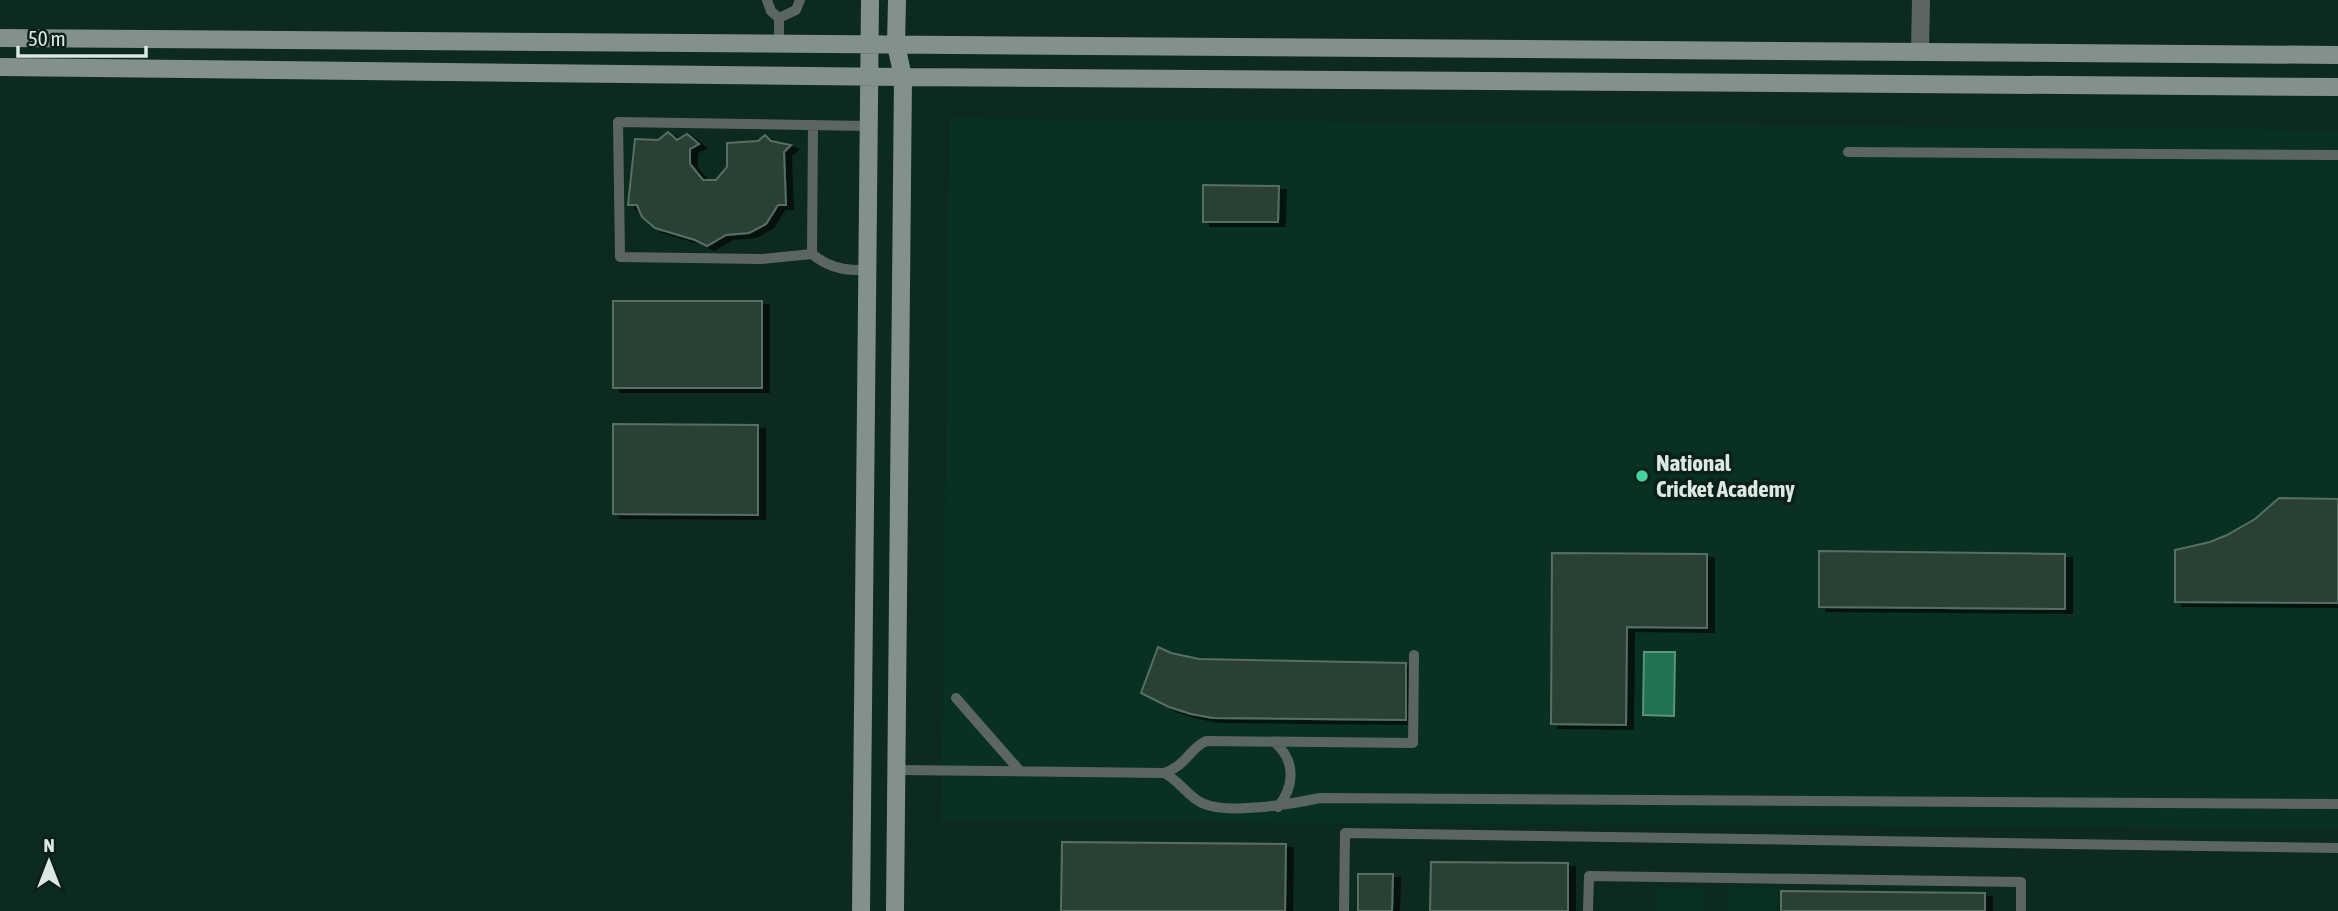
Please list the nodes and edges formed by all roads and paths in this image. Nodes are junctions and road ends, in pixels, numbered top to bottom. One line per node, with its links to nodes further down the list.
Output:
1 (767, 0): 6 (lane)
2 (800, 0): 6 (lane)
3 (870, 0): 9 (main road)
4 (897, 0): 10 (main road)
5 (1921, 0): 11 (street)
6 (779, 18): 8 (lane)
7 (0, 38): 8 (main road)
8 (779, 44): 9 (main road)
9 (870, 45): 10 (main road); 14 (main road)
10 (896, 45): 11 (main road); 15 (main road)
11 (1920, 51): 12 (main road)
12 (2338, 55)
13 (0, 66): 14 (main road)
14 (869, 76): 15 (main road); 18 (main road)
15 (903, 77): 16 (main road); 26 (main road)
16 (2338, 87)
17 (813, 125): 18 (lane); 21 (lane); 21 (lane)
18 (869, 126): 22 (main road)
19 (1848, 152): 20 (lane)
20 (2338, 155)
21 (812, 254): 22 (lane)
22 (867, 269): 32 (main road)
23 (1414, 655): 25 (lane)
24 (956, 698): 27 (lane)
25 (1274, 742): 28 (lane); 30 (lane)
26 (897, 770): 27 (lane); 33 (main road)
27 (1020, 771): 28 (lane)
28 (1164, 773): 30 (lane)
29 (2338, 804): 30 (lane)
30 (1278, 807)
31 (2338, 848): 34 (lane)
32 (861, 911)
33 (895, 911)
34 (1344, 911)
35 (1588, 911): 36 (lane)
36 (2021, 911)

